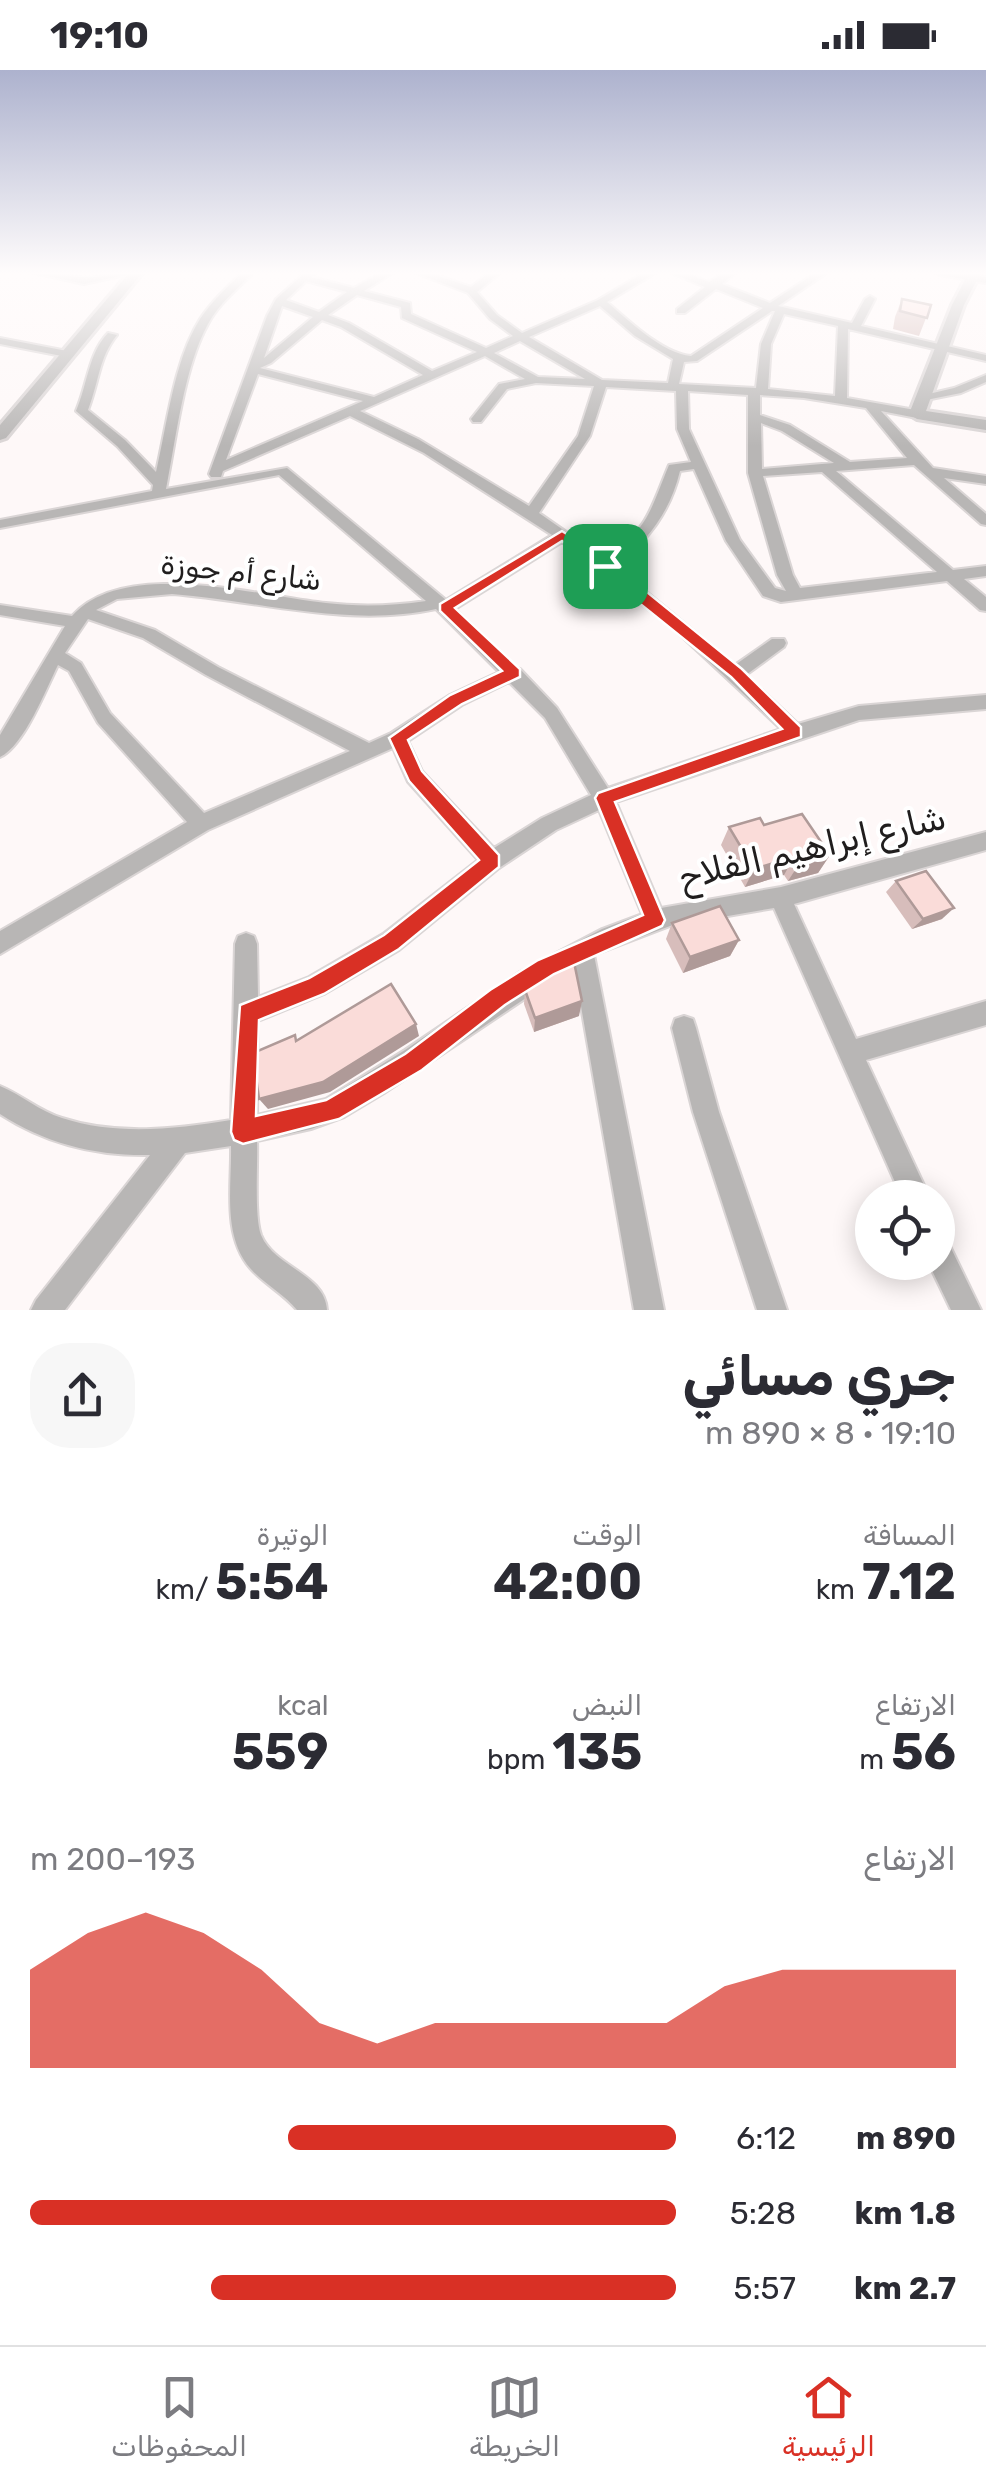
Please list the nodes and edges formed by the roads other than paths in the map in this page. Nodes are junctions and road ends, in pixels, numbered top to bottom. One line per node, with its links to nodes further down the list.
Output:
1 (87, 330): 20 (street)
2 (200, 330): 50 (street)
3 (265, 330): 23 (street)
4 (303, 330): 23 (street)
5 (349, 330): 24 (street)
6 (437, 330): 19 (street)
7 (514, 330): 16 (street)
8 (540, 330): 16 (street)
9 (634, 330): 21 (street)
10 (740, 330): 21 (street)
11 (770, 330): 29 (street)
12 (849, 330): 31 (street)
13 (870, 330): 18 (street)
14 (951, 330): 18 (street)
15 (112, 334): 50 (street)
16 (523, 337): 19 (street); 27 (street)
17 (0, 341): 20 (street)
18 (946, 347): 22 (street); 30 (street)
19 (486, 352): 24 (street); 26 (street)
20 (67, 354): 39 (street)
21 (680, 358): 28 (street)
22 (986, 358)
23 (255, 367): 32 (street); 48 (street)
24 (432, 376): 32 (street)
25 (986, 378): 30 (street)
26 (536, 380): 27 (street); 37 (street)
27 (601, 384): 28 (street); 51 (street)
28 (678, 387): 29 (street); 42 (street)
29 (758, 391): 31 (street); 36 (street)
30 (926, 396): 35 (street)
31 (842, 400): 33 (street)
32 (377, 401): 34 (street)
33 (868, 405): 35 (street); 41 (street)
34 (352, 412): 40 (street); 51 (street)
35 (917, 414): 38 (street)
36 (754, 418): 43 (street); 47 (street)
37 (476, 419)
38 (986, 425)
39 (0, 435)
40 (288, 439): 45 (street); 48 (street)
41 (918, 461): 43 (street); 46 (street)
42 (698, 465): 55 (street); 58 (street)
43 (847, 466): 44 (street)
44 (825, 468): 47 (street); 57 (street)
45 (282, 471): 48 (street); 59 (street)
46 (930, 471): 49 (street); 52 (street)
47 (755, 473): 58 (street)
48 (215, 477): 50 (street)
49 (986, 480)
50 (158, 489): 53 (street)
51 (532, 512): 54 (street)
52 (986, 521)
53 (0, 524)
54 (562, 535): 55 (street); 59 (street)
55 (605, 566): 66 (street)
56 (986, 571): 57 (street)
57 (952, 576): 58 (street); 60 (street)
58 (796, 594)
59 (443, 605): 62 (street, شارع أم جوزة); 65 (street)
60 (986, 606)
61 (0, 610): 62 (street)
62 (82, 617): 64 (street); 72 (street)
63 (778, 643): 66 (street)
64 (56, 656): 68 (street); 74 (street)
65 (514, 673): 70 (street); 73 (street)
66 (736, 673): 69 (street)
67 (986, 702): 69 (street)
68 (9, 726): 71 (street)
69 (795, 732): 73 (street)
70 (398, 738): 72 (street); 76 (street)
71 (0, 749)
72 (368, 751): 74 (street)
73 (604, 798): 76 (street); 78 (street)
74 (201, 824): 79 (street)
75 (986, 841): 77 (street, شارع إبراهيم الفلاح)
76 (492, 861): 82 (street)
77 (780, 897): 78 (street, شارع إبراهيم الفلاح); 85 (street)
78 (655, 920): 81 (street, شارع إبراهيم الفلاح)
79 (0, 942)
80 (246, 944): 82 (street)
81 (582, 950): 87 (street, شارع إبراهيم الفلاح); 93 (street)
82 (248, 1013): 87 (street)
83 (986, 1013): 85 (street)
84 (684, 1028): 94 (street)
85 (853, 1052): 89 (street)
86 (0, 1099): 88 (street, شارع إبراهيم الفلاح)
87 (243, 1132): 88 (street, شارع إبراهيم الفلاح); 92 (street)
88 (177, 1142): 91 (street)
89 (908, 1180)
90 (952, 1280): 95 (street)
91 (46, 1310)
92 (312, 1310)
93 (649, 1310)
94 (772, 1310)
95 (966, 1310)

